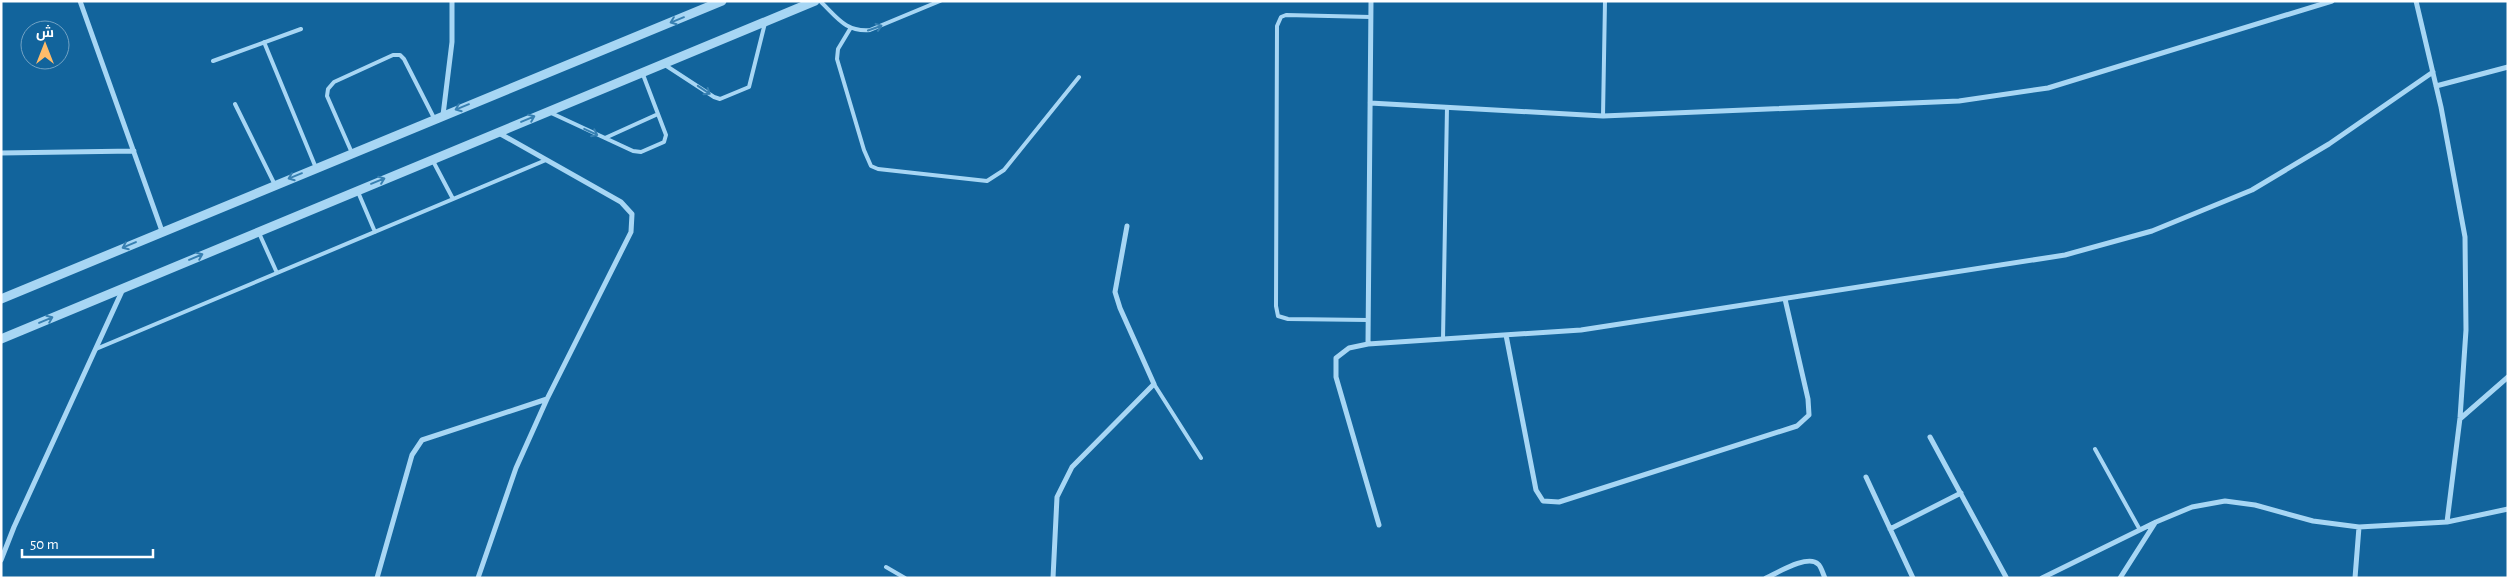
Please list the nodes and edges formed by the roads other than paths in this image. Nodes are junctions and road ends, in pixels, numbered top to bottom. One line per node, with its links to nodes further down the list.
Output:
1 (80, 1): 33 (street)
2 (452, 1): 28 (street)
3 (722, 1): 28 (street, one-way to 28)
4 (816, 1): 12 (street)
5 (820, 1): 14 (lane)
6 (940, 1): 14 (lane, one-way to 6)
7 (1371, 1): 11 (street)
8 (1605, 1): 29 (lane)
9 (2332, 1): 29 (street)
10 (2416, 1): 20 (street)
11 (1371, 17): 23 (street); 50 (lane)
12 (765, 22): 17 (street); 17 (lane, one-way to 12)
13 (301, 29): 15 (lane)
14 (850, 29): 21 (lane)
15 (264, 42): 16 (lane); 38 (lane)
16 (213, 61)
17 (663, 63): 19 (street)
18 (2508, 67): 22 (street)
19 (642, 72): 26 (street); 27 (lane)
20 (2433, 72): 22 (street); 49 (street)
21 (1080, 77)
22 (2436, 86): 59 (street)
23 (1370, 103): 25 (street); 50 (street)
24 (235, 104): 39 (lane)
25 (1447, 108): 29 (street); 53 (lane)
26 (547, 111): 31 (street, one-way to 26); 32 (lane, one-way to 32)
27 (658, 114): 32 (lane); 32 (lane)
28 (443, 115): 30 (street)
29 (1603, 116)
30 (434, 119): 35 (street); 35 (lane)
31 (496, 132): 36 (street); 37 (street)
32 (605, 138)
33 (134, 150): 34 (street); 43 (street)
34 (1, 153)
35 (352, 153): 38 (street)
36 (432, 159): 40 (street, one-way to 36); 41 (lane)
37 (546, 160): 41 (lane); 58 (street)
38 (316, 168): 39 (street, one-way to 39)
39 (275, 184): 43 (street)
40 (357, 190): 44 (street); 45 (lane)
41 (453, 199): 45 (lane)
42 (1127, 226): 57 (street)
43 (162, 231): 48 (street, one-way to 48)
44 (258, 231): 46 (lane); 47 (street, one-way to 44)
45 (375, 232): 46 (lane)
46 (277, 273): 55 (lane)
47 (124, 288): 52 (street, one-way to 47); 55 (street)
48 (1, 299)
49 (1784, 299): 51 (street); 51 (street)
50 (1368, 320): 54 (street)
51 (1506, 335): 53 (street)
52 (1, 339)
53 (1443, 339): 54 (street)
54 (1368, 344): 68 (street)
55 (96, 349): 72 (street)
56 (2508, 377): 59 (street)
57 (1154, 384): 62 (lane); 78 (street)
58 (547, 399): 75 (street); 76 (street)
59 (2460, 418): 67 (street)
60 (1930, 437): 64 (street)
61 (2094, 449): 71 (lane)
62 (1201, 458)
63 (1866, 476): 70 (street)
64 (1961, 493): 70 (street); 74 (street)
65 (2508, 509): 67 (street)
66 (2156, 522): 69 (street); 71 (street); 83 (street)
67 (2447, 522): 69 (street)
68 (1379, 525)
69 (2359, 527): 84 (street)
70 (1890, 529): 81 (street)
71 (2140, 530): 82 (street)
72 (1, 560)
73 (886, 567): 77 (lane)
74 (2006, 577)
75 (377, 578)
76 (478, 578)
77 (905, 578)
78 (1053, 578)
79 (1766, 578): 80 (street)
80 (1825, 578)
81 (1913, 578)
82 (2042, 578)
83 (2120, 578)
84 (2356, 578)

